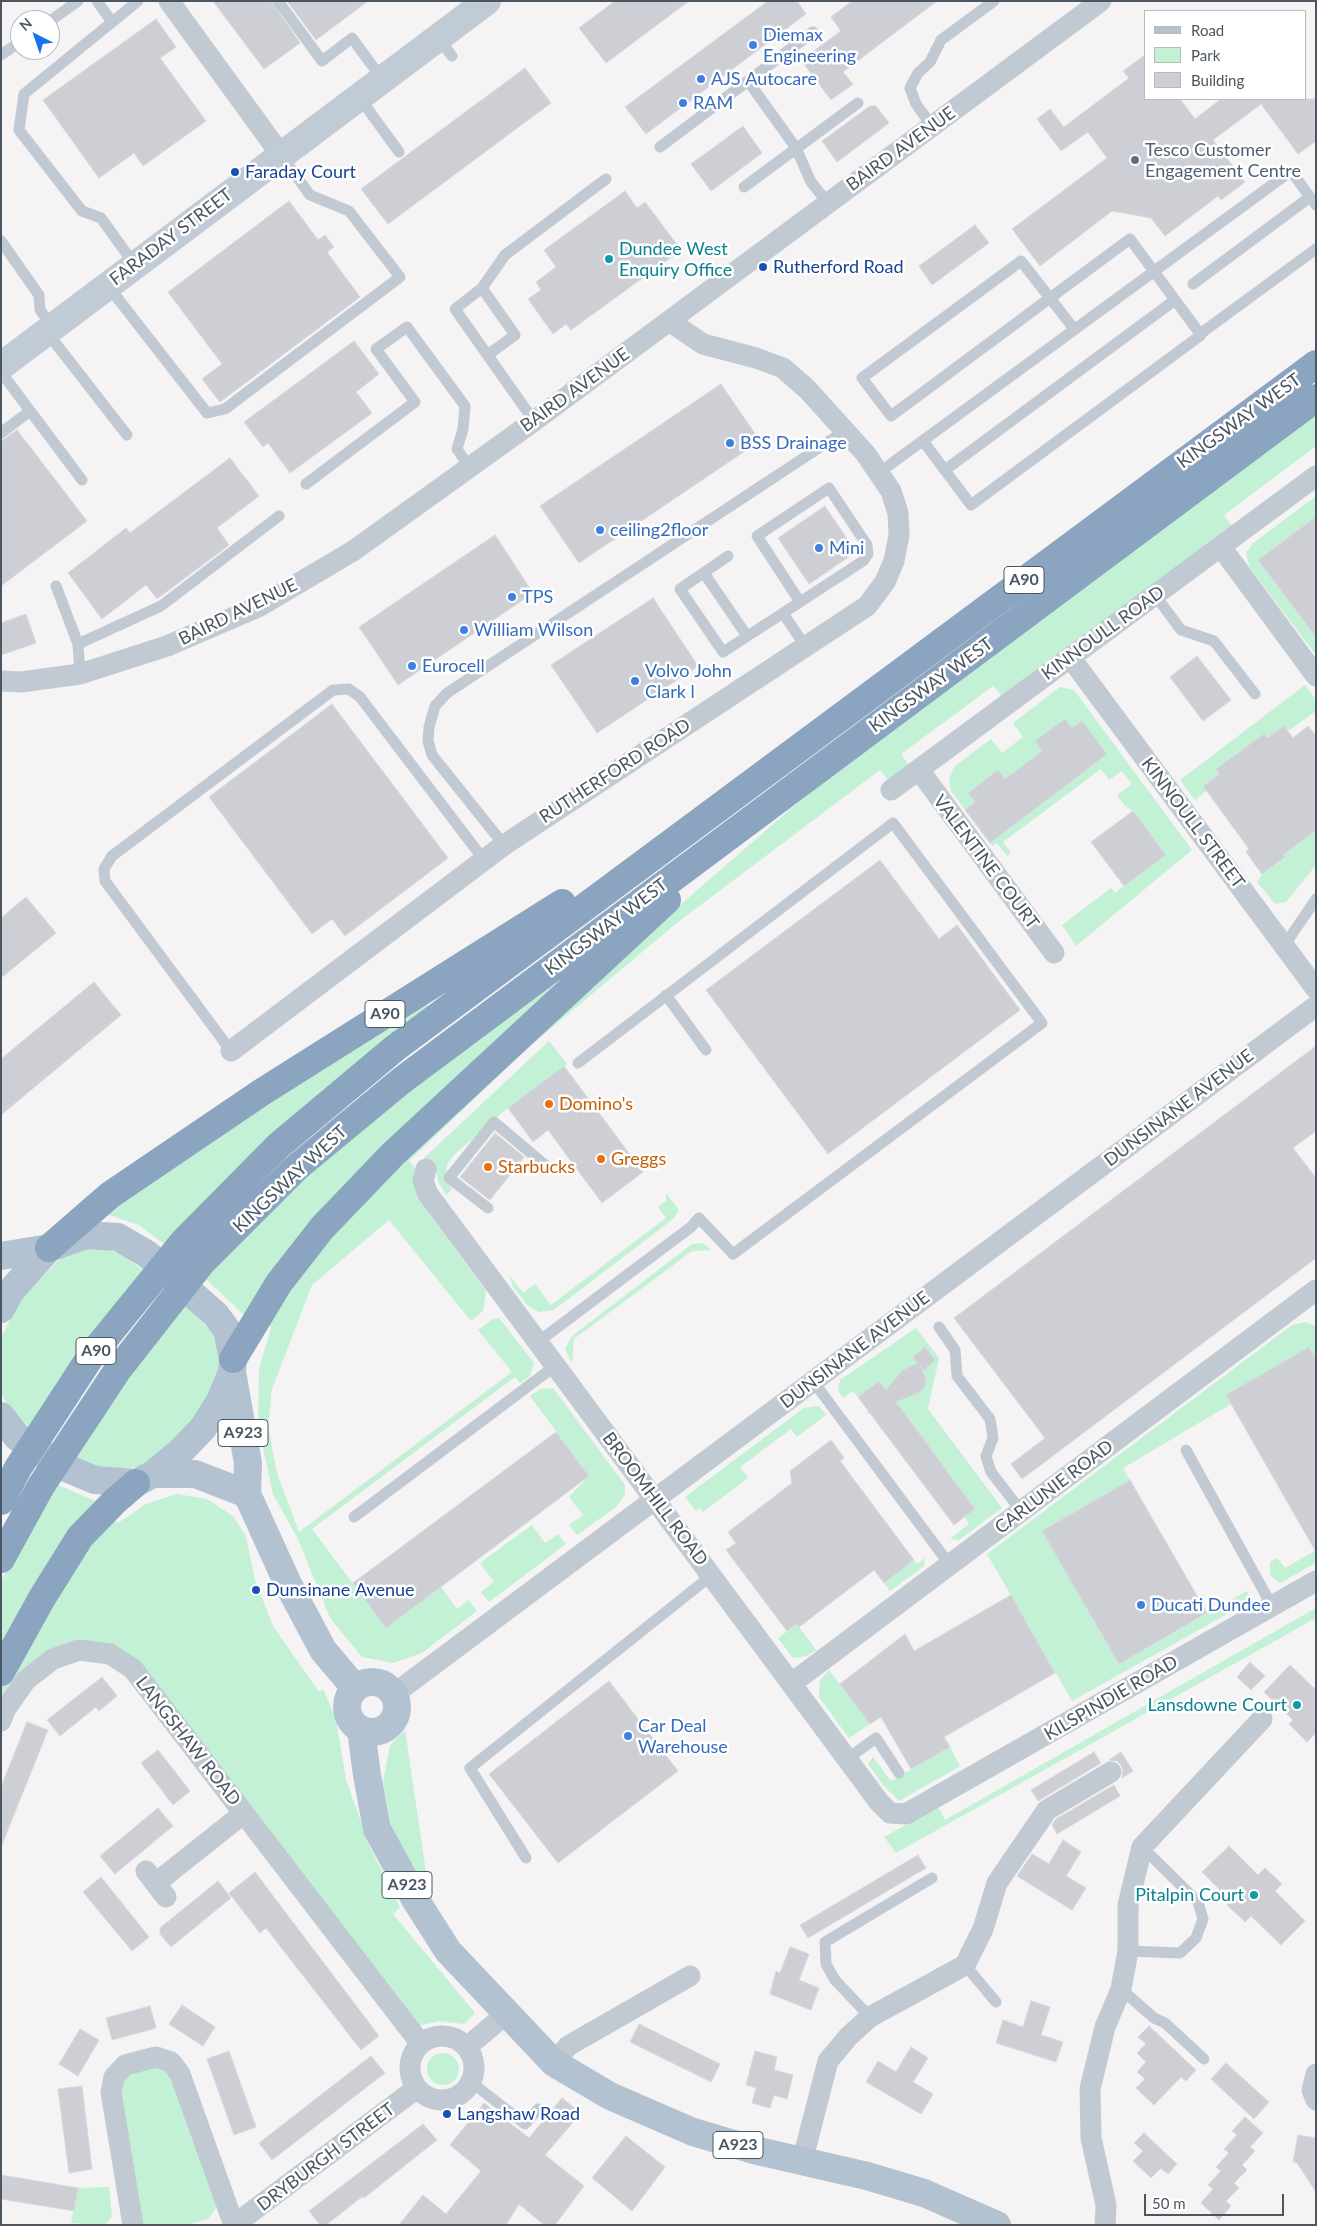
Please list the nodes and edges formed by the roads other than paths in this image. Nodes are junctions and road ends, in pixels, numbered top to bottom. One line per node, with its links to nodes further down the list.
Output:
1 (78, 1): 9 (lane)
2 (97, 1): 10 (lane)
3 (138, 1): 10 (lane)
4 (170, 1): 20 (street)
5 (278, 1): 12 (lane)
6 (487, 1): 12 (street, FARADAY STREET)
7 (994, 1): 16 (lane)
8 (1101, 1): 16 (street, BAIRD AVENUE)
9 (60, 14)
10 (112, 22): 27 (lane)
11 (813, 32): 13 (lane)
12 (382, 79): 14 (street, FARADAY STREET)
13 (748, 81): 17 (lane); 18 (lane)
14 (358, 97): 19 (lane); 20 (street, FARADAY STREET)
15 (858, 103): 18 (lane)
16 (932, 126): 24 (street, BAIRD AVENUE)
17 (660, 147)
18 (796, 148): 22 (lane); 24 (lane)
19 (399, 152)
20 (281, 155): 27 (street, FARADAY STREET); 29 (lane)
21 (606, 179): 31 (lane)
22 (744, 187)
23 (1313, 201): 28 (lane); 30 (lane)
24 (828, 203): 34 (street, BAIRD AVENUE)
25 (1, 241): 35 (lane)
26 (1316, 249): 37 (lane)
27 (134, 264): 29 (street, FARADAY STREET)
28 (1153, 272): 32 (lane); 33 (lane); 36 (lane)
29 (107, 284): 35 (street, FARADAY STREET)
30 (1193, 284)
31 (482, 288): 38 (lane); 38 (lane)
32 (1050, 298): 32 (lane); 36 (lane)
33 (1175, 300): 37 (lane); 50 (lane)
34 (669, 322): 44 (street, BAIRD AVENUE); 45 (street, RUTHERFORD ROAD)
35 (49, 329): 40 (street, FARADAY STREET); 47 (lane)
36 (1074, 329): 48 (lane)
37 (1200, 334): 50 (lane)
38 (489, 354): 44 (lane)
39 (1316, 364): 73 (highway, KINGSWAY WEST / A90)
40 (1, 366)
41 (1, 372): 43 (lane)
42 (1316, 398): 74 (highway, KINGSWAY WEST / A90)
43 (30, 411): 46 (lane); 53 (lane)
44 (534, 421): 49 (street, BAIRD AVENUE)
45 (846, 430): 51 (street, RUTHERFORD ROAD); 75 (lane)
46 (1, 433)
47 (126, 435)
48 (923, 441): 50 (lane); 51 (lane)
49 (470, 468): 54 (lane); 67 (street, BAIRD AVENUE)
50 (945, 470)
51 (880, 472): 65 (street, RUTHERFORD ROAD)
52 (1316, 476): 56 (street, KINNOULL ROAD)
53 (82, 480)
54 (306, 484)
55 (279, 516): 64 (lane)
56 (1221, 547): 60 (street, KINNOULL ROAD); 68 (street)
57 (728, 556): 58 (lane)
58 (704, 573): 63 (lane); 63 (lane)
59 (56, 586): 64 (lane)
60 (1155, 595): 66 (street, KINNOULL ROAD); 70 (lane)
61 (800, 602): 61 (lane); 62 (lane)
62 (783, 613): 63 (lane); 65 (lane)
63 (746, 636)
64 (78, 644): 67 (lane)
65 (805, 646): 75 (street, RUTHERFORD ROAD)
66 (1070, 658): 71 (street, KINNOULL ROAD); 78 (street, KINNOULL STREET)
67 (80, 674): 69 (street, BAIRD AVENUE)
68 (1316, 676)
69 (1, 681)
70 (1255, 694)
71 (919, 770): 72 (street, KINNOULL ROAD); 79 (street, VALENTINE COURT)
72 (890, 790)
73 (733, 796): 89 (highway, A90); 103 (highway, KINGSWAY WEST / A90)
74 (776, 799): 95 (highway, A90); 106 (highway, KINGSWAY WEST / A90)
75 (504, 844): 76 (street, RUTHERFORD ROAD)
76 (484, 860): 84 (street, RUTHERFORD ROAD); 84 (lane)
77 (1316, 899): 78 (lane)
78 (1284, 946): 80 (street, KINNOULL STREET)
79 (1054, 953)
80 (1316, 989)
81 (666, 995): 83 (lane); 85 (lane); 94 (lane)
82 (1316, 1006): 97 (street, DUNSINANE AVENUE)
83 (706, 1050)
84 (231, 1051)
85 (578, 1063)
86 (545, 1165): 88 (lane)
87 (426, 1169): 94 (street, BROOMHILL ROAD)
88 (488, 1208)
89 (48, 1248): 90 (main road); 92 (main road); 95 (main road)
90 (1, 1256)
91 (1316, 1290): 104 (street, CARLUNIE ROAD)
92 (1, 1308)
93 (939, 1328): 104 (lane)
94 (538, 1342): 96 (street, BROOMHILL ROAD)
95 (233, 1365): 100 (main road); 101 (main road, A923)
96 (556, 1366): 102 (street, BROOMHILL ROAD); 105 (lane)
97 (813, 1381): 102 (street, DUNSINANE AVENUE); 107 (lane)
98 (1, 1416): 100 (main road)
99 (1186, 1450): 110 (lane)
100 (144, 1478): 101 (main road); 111 (highway)
101 (247, 1494): 113 (main road, A923)
102 (654, 1499): 108 (street, BROOMHILL ROAD); 114 (street, DUNSINANE AVENUE)
103 (1, 1501)
104 (1022, 1512): 107 (street, CARLUNIE ROAD)
105 (354, 1517)
106 (1, 1558)
107 (950, 1565): 112 (street, CARLUNIE ROAD)
108 (712, 1575): 112 (street, BROOMHILL ROAD); 124 (lane)
109 (1316, 1581): 110 (street, KILSPINDIE ROAD)
110 (1272, 1606): 122 (street, KILSPINDIE ROAD)
111 (1, 1672)
112 (792, 1683): 118 (street, BROOMHILL ROAD)
113 (355, 1688): 114 (main road); 117 (main road, A923)
114 (394, 1694): 117 (main road)
115 (1262, 1719): 123 (street)
116 (1, 1721): 121 (street, LANGSHAW ROAD)
117 (361, 1730): 132 (main road, A923)
118 (847, 1759): 120 (lane); 122 (street, BROOMHILL ROAD)
119 (1111, 1772): 128 (street)
120 (899, 1773)
121 (244, 1813): 126 (street, LANGSHAW ROAD); 134 (street, LANGSHAW ROAD)
122 (906, 1814)
123 (1142, 1847): 127 (street); 127 (lane)
124 (526, 1858)
125 (932, 1878): 133 (lane)
126 (156, 1884)
127 (1128, 1951): 130 (street)
128 (965, 1965): 131 (lane); 133 (street)
129 (690, 1976): 137 (street)
130 (1121, 1989): 136 (lane); 147 (street)
131 (996, 2002)
132 (506, 2014): 135 (street); 137 (main road, A923)
133 (870, 2017): 143 (street)
134 (421, 2044): 135 (street); 140 (street)
135 (467, 2048): 139 (street)
136 (1204, 2059)
137 (554, 2063): 143 (main road, A923)
138 (1316, 2074): 141 (street)
139 (471, 2082): 140 (street); 142 (lane)
140 (417, 2088): 145 (street, DRYBURGH STREET)
141 (1316, 2100)
142 (538, 2109)
143 (802, 2162): 146 (main road, A923)
144 (133, 2225): 145 (street, DRYBURGH STREET)
145 (234, 2225)
146 (997, 2225)
147 (1105, 2225)

